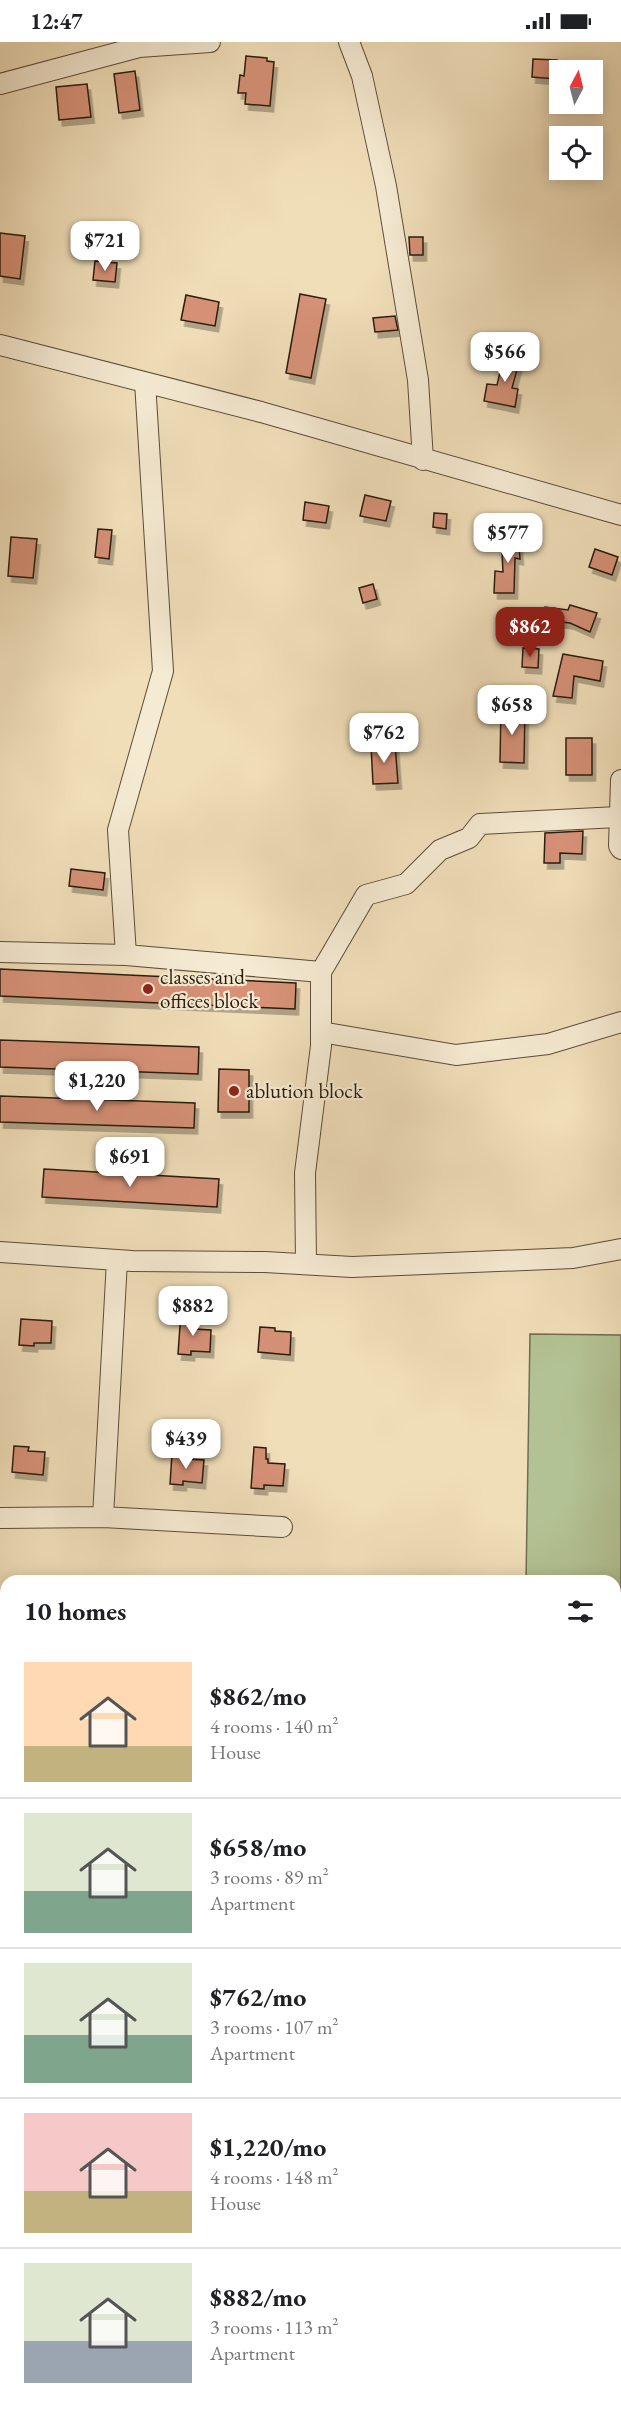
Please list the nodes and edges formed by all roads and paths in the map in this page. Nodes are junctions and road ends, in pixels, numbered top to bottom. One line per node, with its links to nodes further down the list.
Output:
1 (210, 42): 3 (street)
2 (349, 42): 6 (street)
3 (0, 84)
4 (0, 345): 5 (street)
5 (145, 382): 6 (street); 12 (street)
6 (423, 460): 7 (street)
7 (621, 515)
8 (621, 780): 9 (street)
9 (618, 817): 10 (street); 13 (street)
10 (621, 849)
11 (0, 952): 12 (street)
12 (126, 955): 13 (street)
13 (321, 972): 15 (street)
14 (621, 1022): 15 (street)
15 (321, 1032): 19 (street)
16 (621, 1249): 19 (street)
17 (0, 1252): 18 (street)
18 (117, 1260): 19 (street); 20 (street)
19 (306, 1264)
20 (103, 1517): 21 (street); 22 (street)
21 (0, 1518)
22 (282, 1527)

